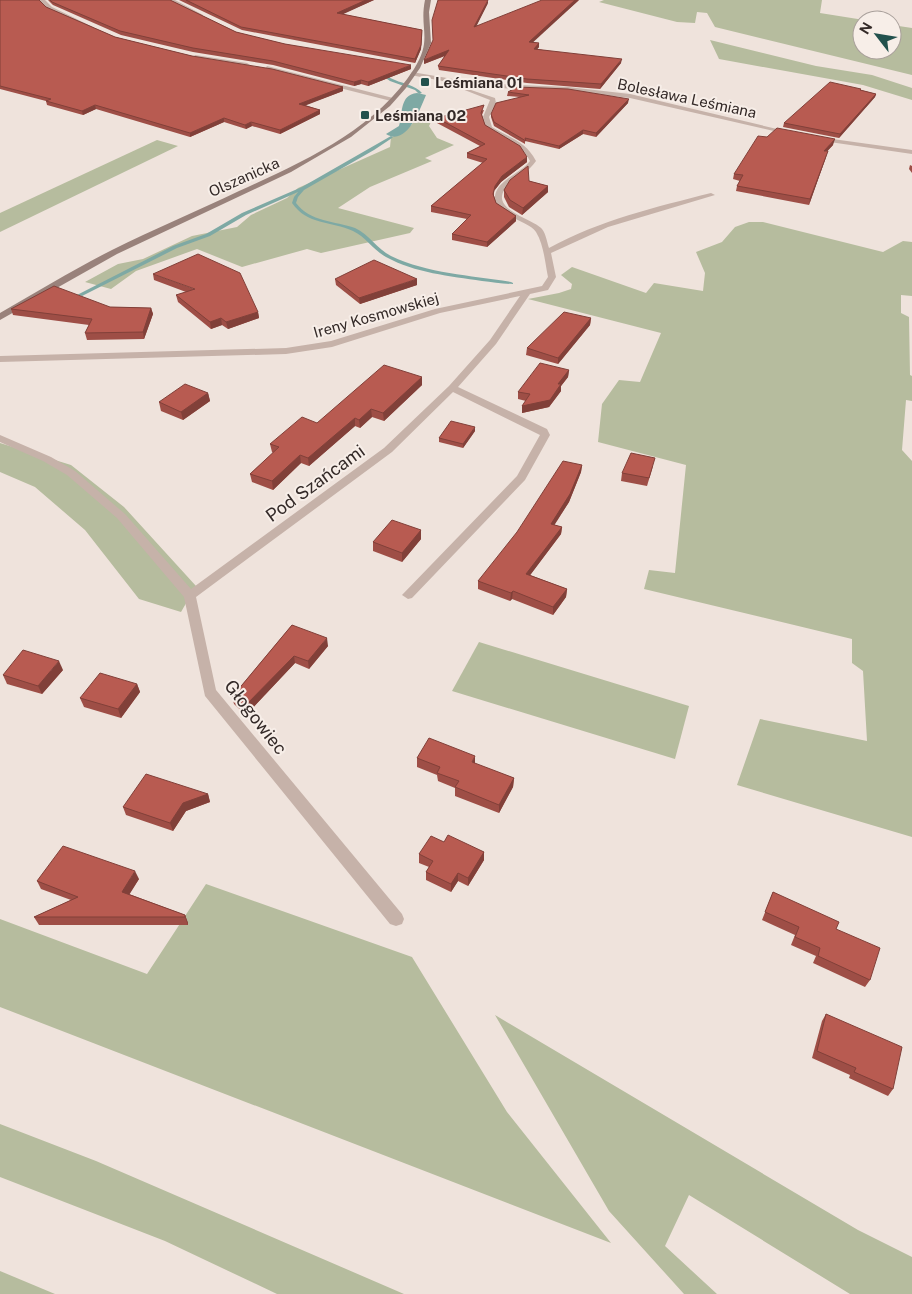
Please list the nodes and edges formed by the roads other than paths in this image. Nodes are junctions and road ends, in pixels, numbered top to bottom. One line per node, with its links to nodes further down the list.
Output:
1 (42, 0): 5 (street)
2 (171, 0): 4 (street)
3 (428, 0): 9 (street, Olszanicka)
4 (204, 17)
5 (97, 30)
6 (184, 54): 8 (street)
7 (408, 65): 9 (street)
8 (253, 66)
9 (417, 66): 11 (street, Olszanicka)
10 (263, 68): 13 (street)
11 (412, 74): 12 (street); 13 (street, Olszanicka)
12 (456, 82): 14 (street, Bolesława Leśmiana); 18 (street, Ireny Kosmowskiej)
13 (392, 99): 20 (street, Olszanicka)
14 (796, 134)
15 (806, 136): 16 (street)
16 (912, 152)
17 (711, 194): 18 (street)
18 (547, 252): 19 (street, Ireny Kosmowskiej)
19 (527, 292): 21 (street, Ireny Kosmowskiej); 22 (street, Pod Szańcami)
20 (0, 317)
21 (0, 359)
22 (452, 388): 24 (street, Pod Szańcami); 25 (street)
23 (0, 438): 24 (street, Głogowiec)
24 (190, 596): 26 (street, Głogowiec)
25 (408, 596)
26 (396, 919)

